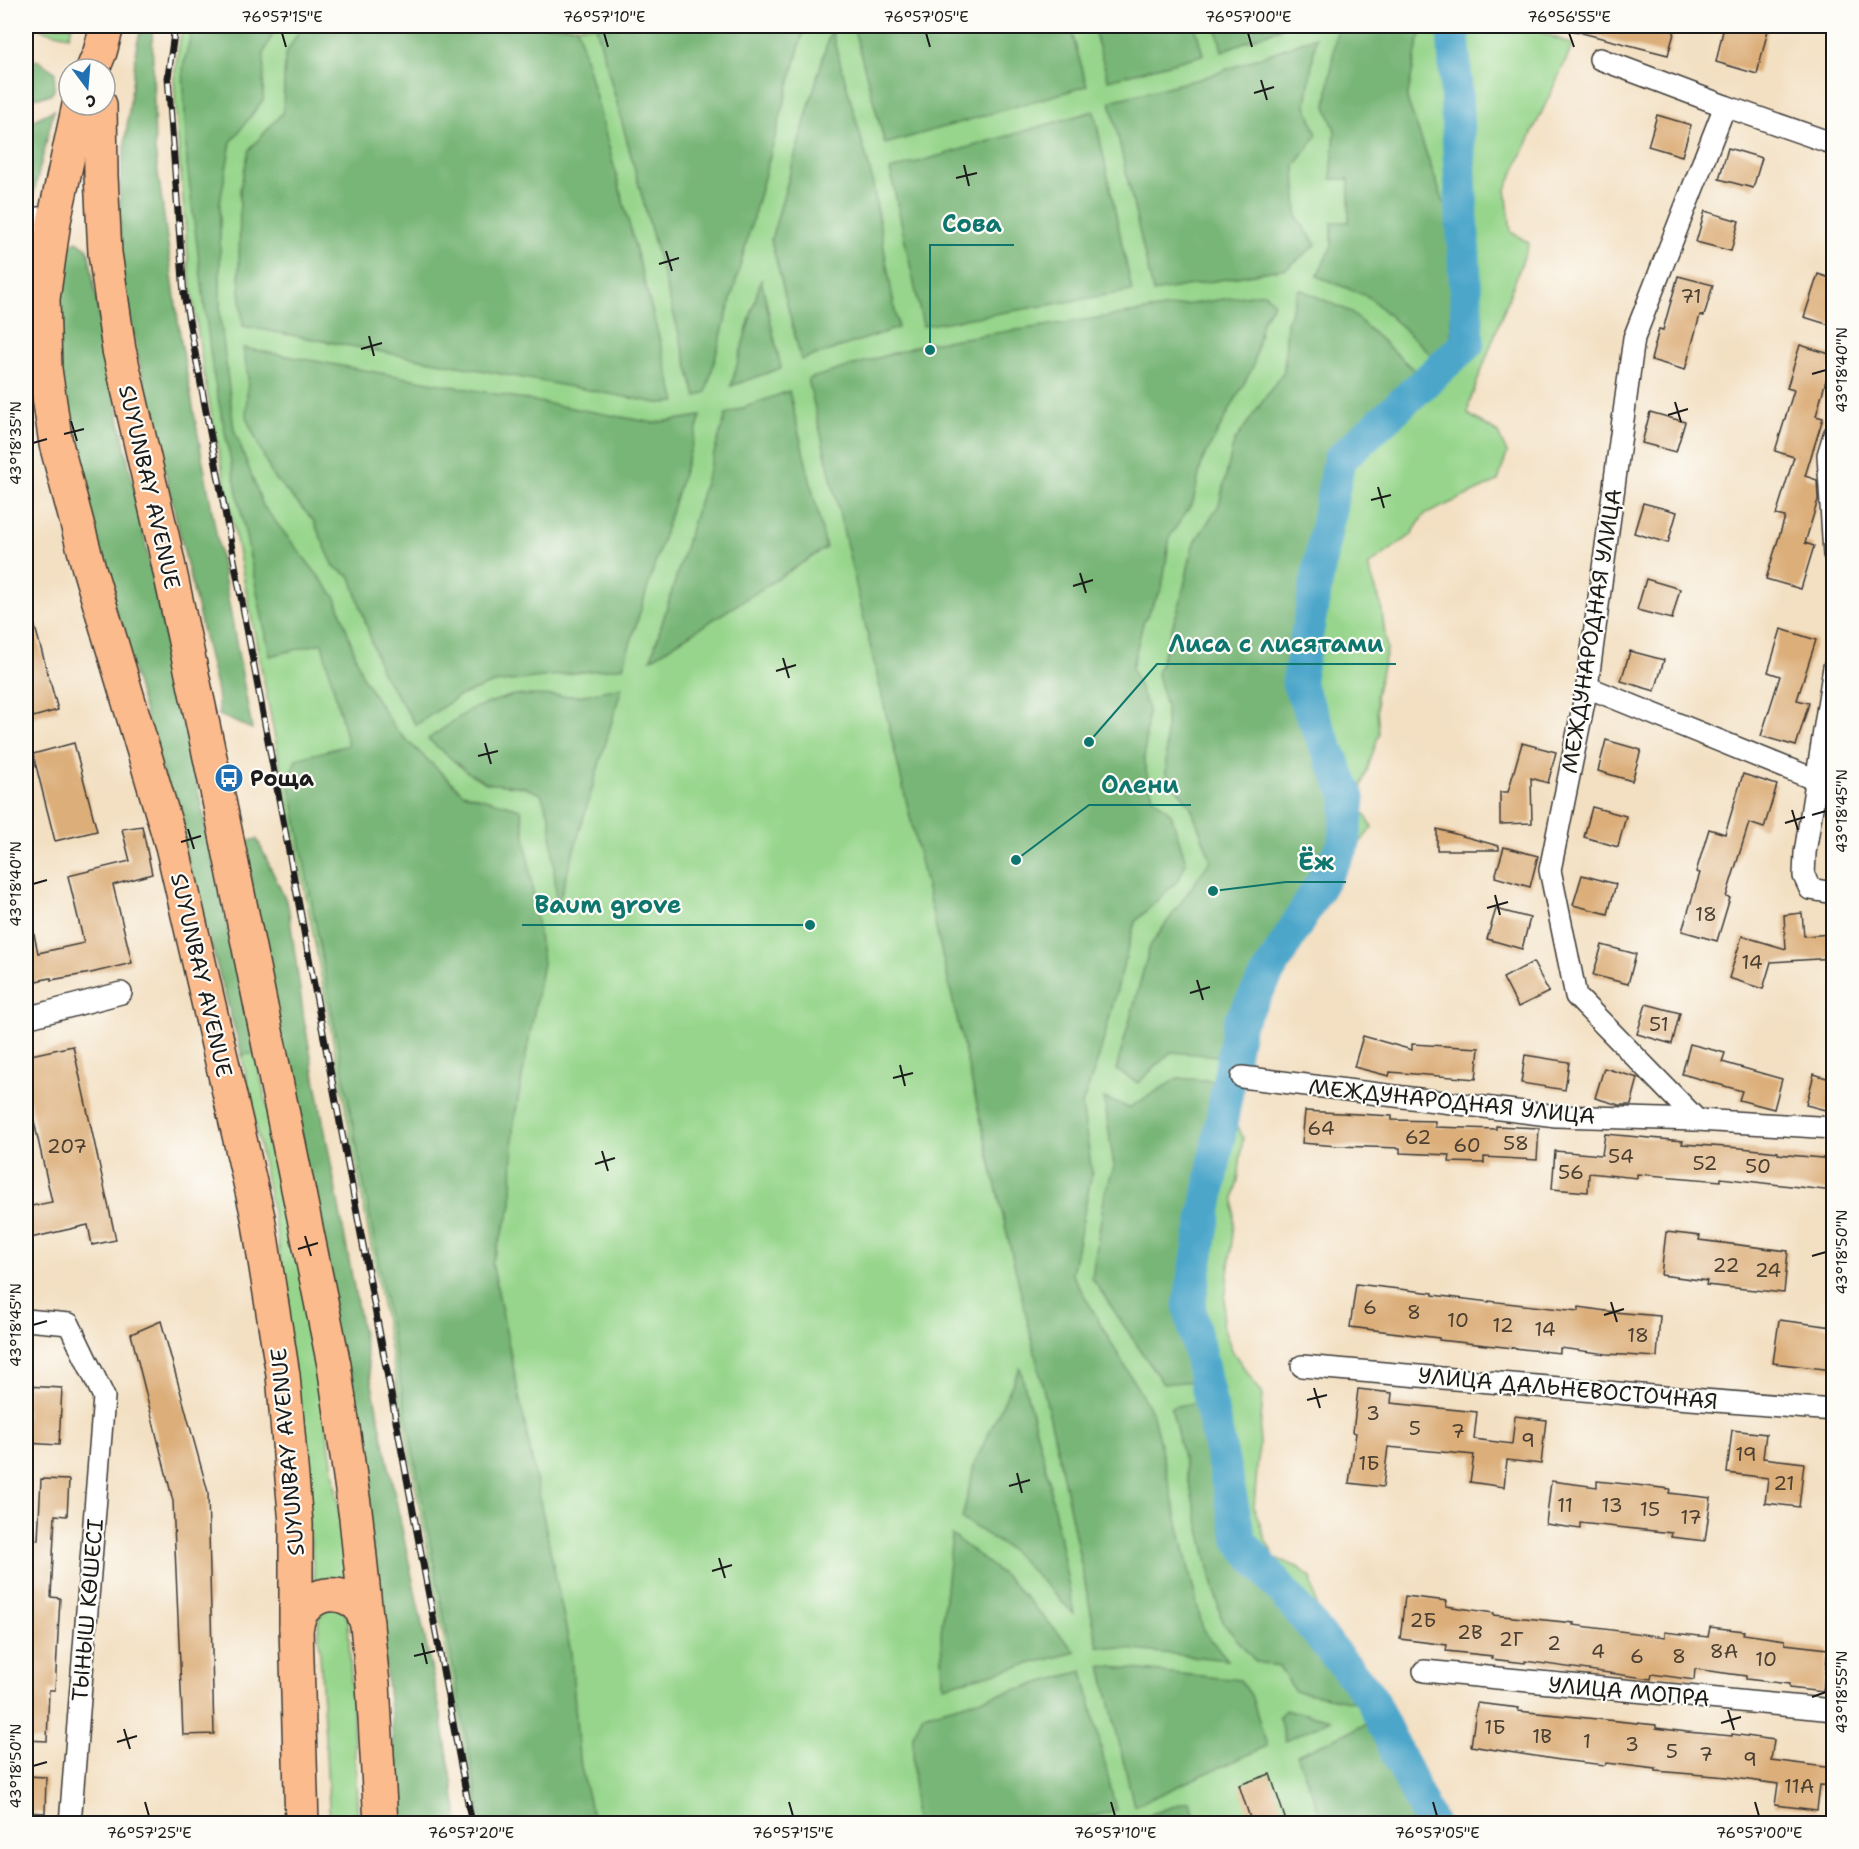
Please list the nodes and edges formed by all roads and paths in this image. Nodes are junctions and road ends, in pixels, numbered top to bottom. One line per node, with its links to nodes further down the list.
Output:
1 (1600, 59): 2 (street)
2 (1725, 106): 5 (street); 10 (street, МЕЖДУНАРОДНАЯ УЛИЦА)
3 (75, 117): 6 (main road, SUYUNBAY AVENUE)
4 (100, 117): 21 (main road, SUYUNBAY AVENUE)
5 (1833, 144)
6 (40, 221): 22 (main road, SUYUNBAY AVENUE)
7 (1833, 435): 8 (street)
8 (1833, 554)
9 (1833, 667): 11 (street)
10 (1587, 687): 11 (street); 16 (street, МЕЖДУНАРОДНАЯ УЛИЦА)
11 (1816, 780): 12 (street)
12 (1833, 893)
13 (121, 993): 14 (street)
14 (26, 1018)
15 (1242, 1077): 16 (street, МЕЖДУНАРОДНАЯ УЛИЦА)
16 (1697, 1120): 17 (street, МЕЖДУНАРОДНАЯ УЛИЦА)
17 (1833, 1128)
18 (26, 1320): 25 (street, ТЫНЫШ КӨШЕСІ)
19 (1302, 1365): 20 (street, УЛИЦА ДАЛЬНЕВОСТОЧНАЯ)
20 (1833, 1410)
21 (367, 1623): 22 (main road); 27 (main road, SUYUNBAY AVENUE)
22 (296, 1628): 26 (main road, SUYUNBAY AVENUE)
23 (1424, 1671): 24 (street, УЛИЦА МОПРА)
24 (1833, 1710)
25 (70, 1824)
26 (302, 1824)
27 (381, 1824)

